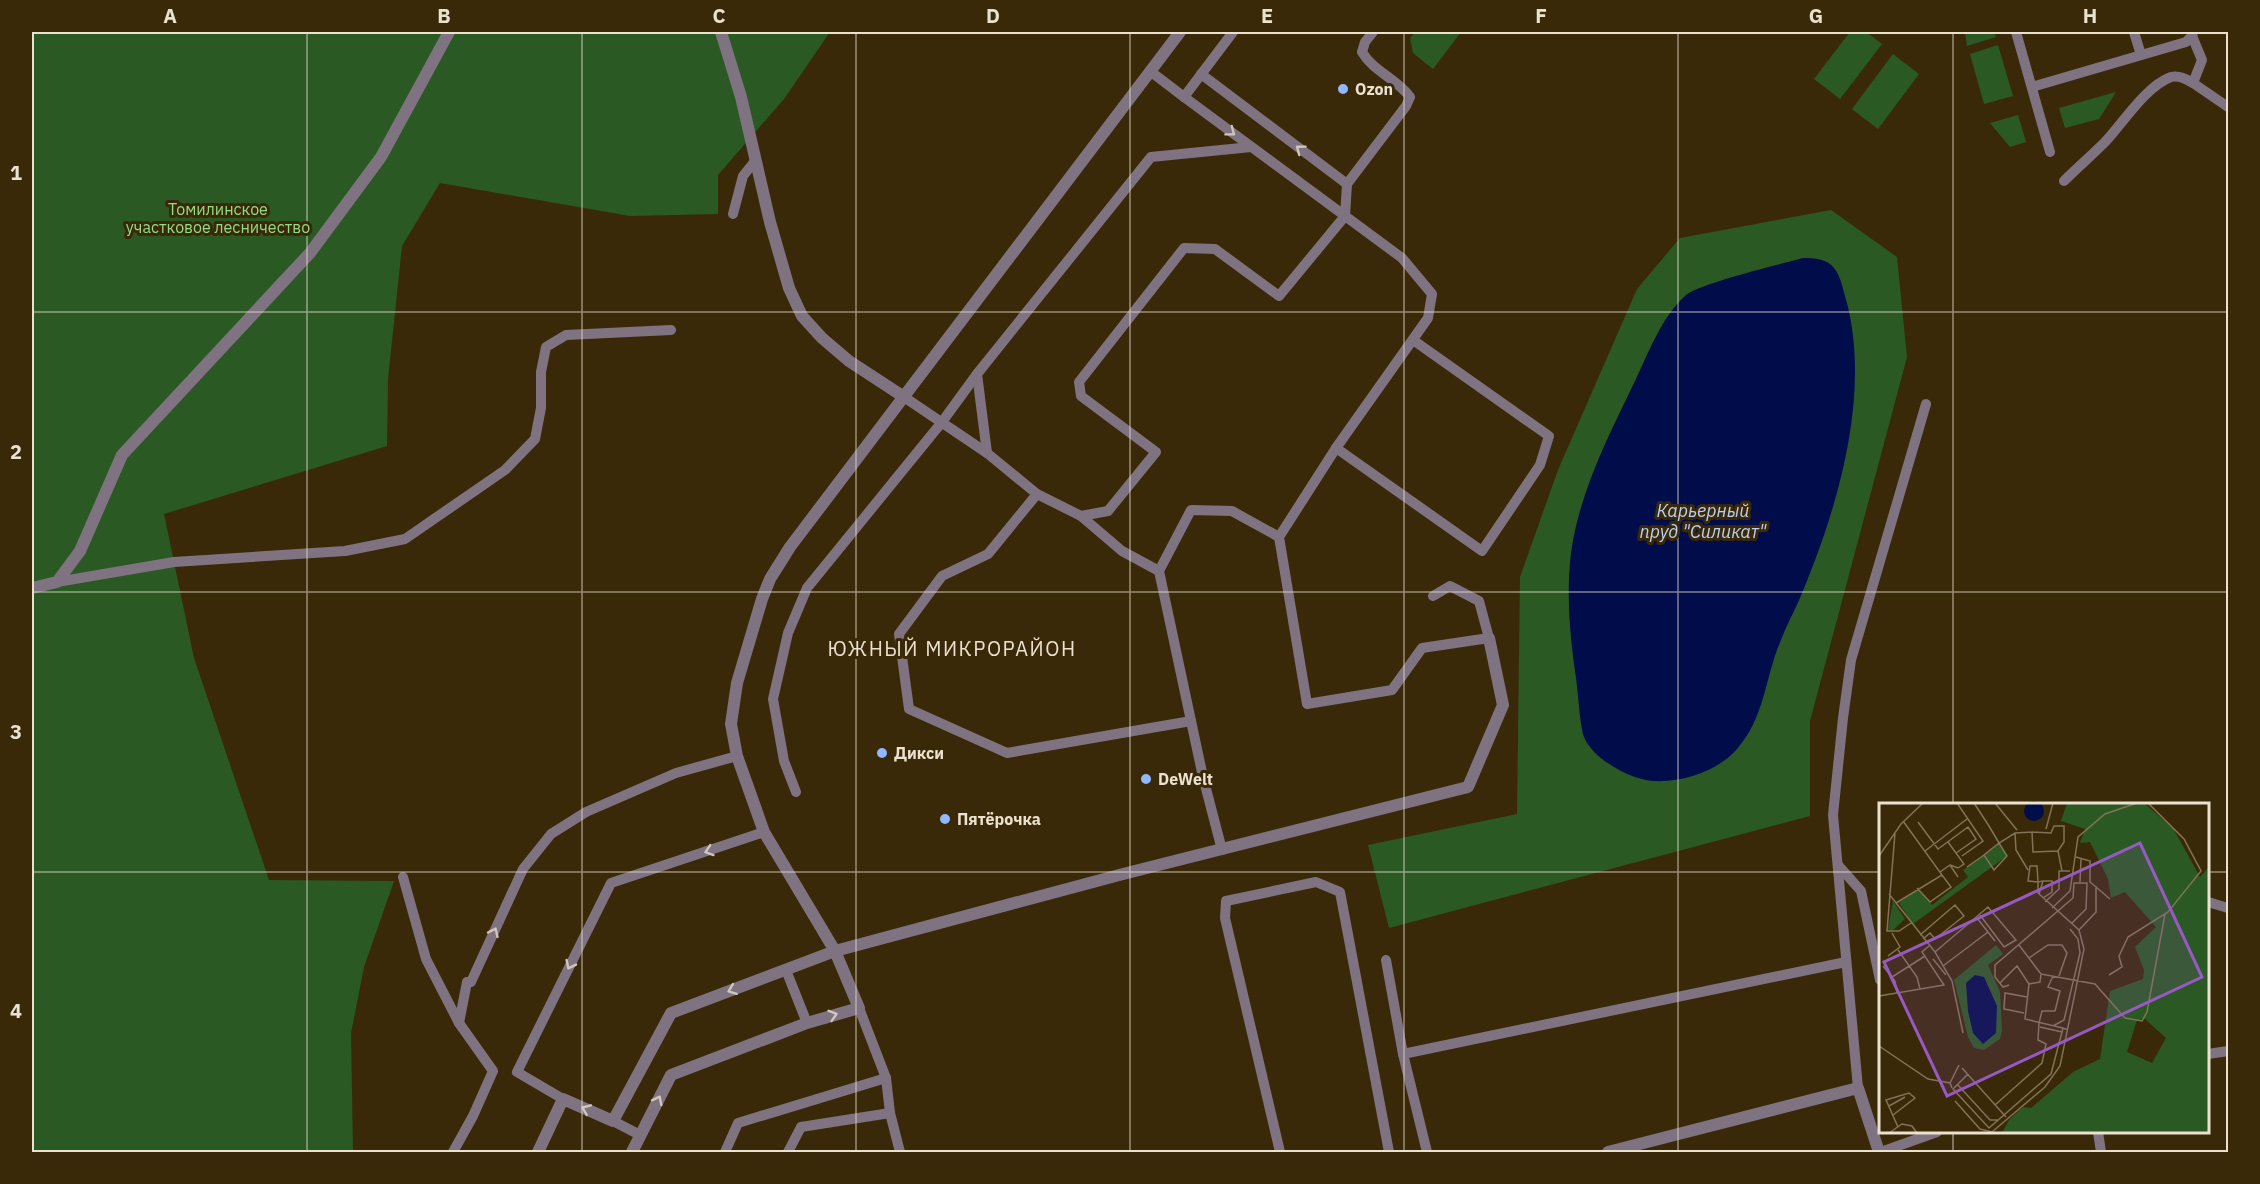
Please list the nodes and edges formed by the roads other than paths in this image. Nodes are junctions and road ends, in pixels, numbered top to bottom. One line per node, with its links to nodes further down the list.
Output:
1 (449, 32): 35 (street)
2 (721, 32): 18 (street)
3 (1180, 32): 10 (street)
4 (1233, 32): 11 (lane)
5 (1373, 32): 20 (lane)
6 (2016, 32): 13 (lane)
7 (2134, 32): 9 (lane)
8 (2192, 34): 9 (lane); 12 (lane)
9 (2141, 55): 13 (lane)
10 (1150, 71): 14 (lane); 26 (street)
11 (1201, 74): 14 (lane); 20 (lane, one-way to 11)
12 (2193, 83): 15 (lane); 19 (lane)
13 (2032, 87): 17 (lane)
14 (1184, 97): 16 (lane, one-way to 16)
15 (2229, 107)
16 (1251, 147): 22 (lane); 25 (lane)
17 (2050, 152)
18 (755, 161): 21 (lane); 26 (street)
19 (2064, 181)
20 (1347, 184): 22 (lane)
21 (733, 214)
22 (1345, 216): 24 (lane); 32 (lane)
23 (671, 330): 35 (lane)
24 (1413, 340): 29 (lane); 29 (lane)
25 (977, 374): 28 (lane); 30 (lane)
26 (904, 397): 28 (lane); 40 (street)
27 (1926, 404): 44 (lane)
28 (942, 422): 30 (lane); 41 (lane)
29 (1336, 448): 33 (lane)
30 (987, 453): 31 (lane)
31 (1037, 494): 32 (lane); 39 (lane)
32 (1081, 516): 34 (lane)
33 (1279, 537): 34 (lane); 38 (lane)
34 (1159, 571): 39 (lane)
35 (57, 582): 36 (street)
36 (32, 588)
37 (1433, 596): 38 (lane)
38 (1489, 638): 43 (street)
39 (1191, 721): 43 (lane)
40 (737, 756): 42 (street); 54 (lane, one-way to 40)
41 (796, 792)
42 (764, 832): 48 (street); 61 (lane, one-way to 61)
43 (1222, 850): 48 (street)
44 (1838, 865): 50 (lane); 52 (lane)
45 (403, 877): 54 (lane)
46 (2209, 902): 47 (lane)
47 (2229, 908)
48 (835, 951): 51 (street); 53 (street)
49 (1386, 960): 57 (lane)
50 (1846, 962): 57 (lane); 60 (lane)
51 (786, 970): 55 (lane); 63 (street, one-way to 63)
52 (1879, 971)
53 (859, 1008): 55 (street, one-way to 53); 59 (lane)
54 (459, 1023): 67 (lane)
55 (807, 1023): 66 (street, one-way to 55)
56 (2229, 1051): 58 (lane)
57 (1403, 1054): 75 (lane)
58 (2209, 1054)
59 (886, 1078): 62 (lane); 70 (lane)
60 (1858, 1088): 76 (street); 77 (street)
61 (563, 1099): 63 (street, one-way to 61); 68 (street)
62 (890, 1113): 71 (lane); 72 (lane)
63 (613, 1120): 66 (lane)
64 (1931, 1133): 77 (lane)
65 (2098, 1133): 78 (lane)
66 (640, 1135): 69 (street)
67 (453, 1152)
68 (538, 1152)
69 (632, 1152)
70 (725, 1152)
71 (788, 1152)
72 (900, 1152)
73 (1280, 1152): 74 (lane)
74 (1389, 1152)
75 (1427, 1152)
76 (1608, 1152)
77 (1880, 1152)
78 (2101, 1152)

